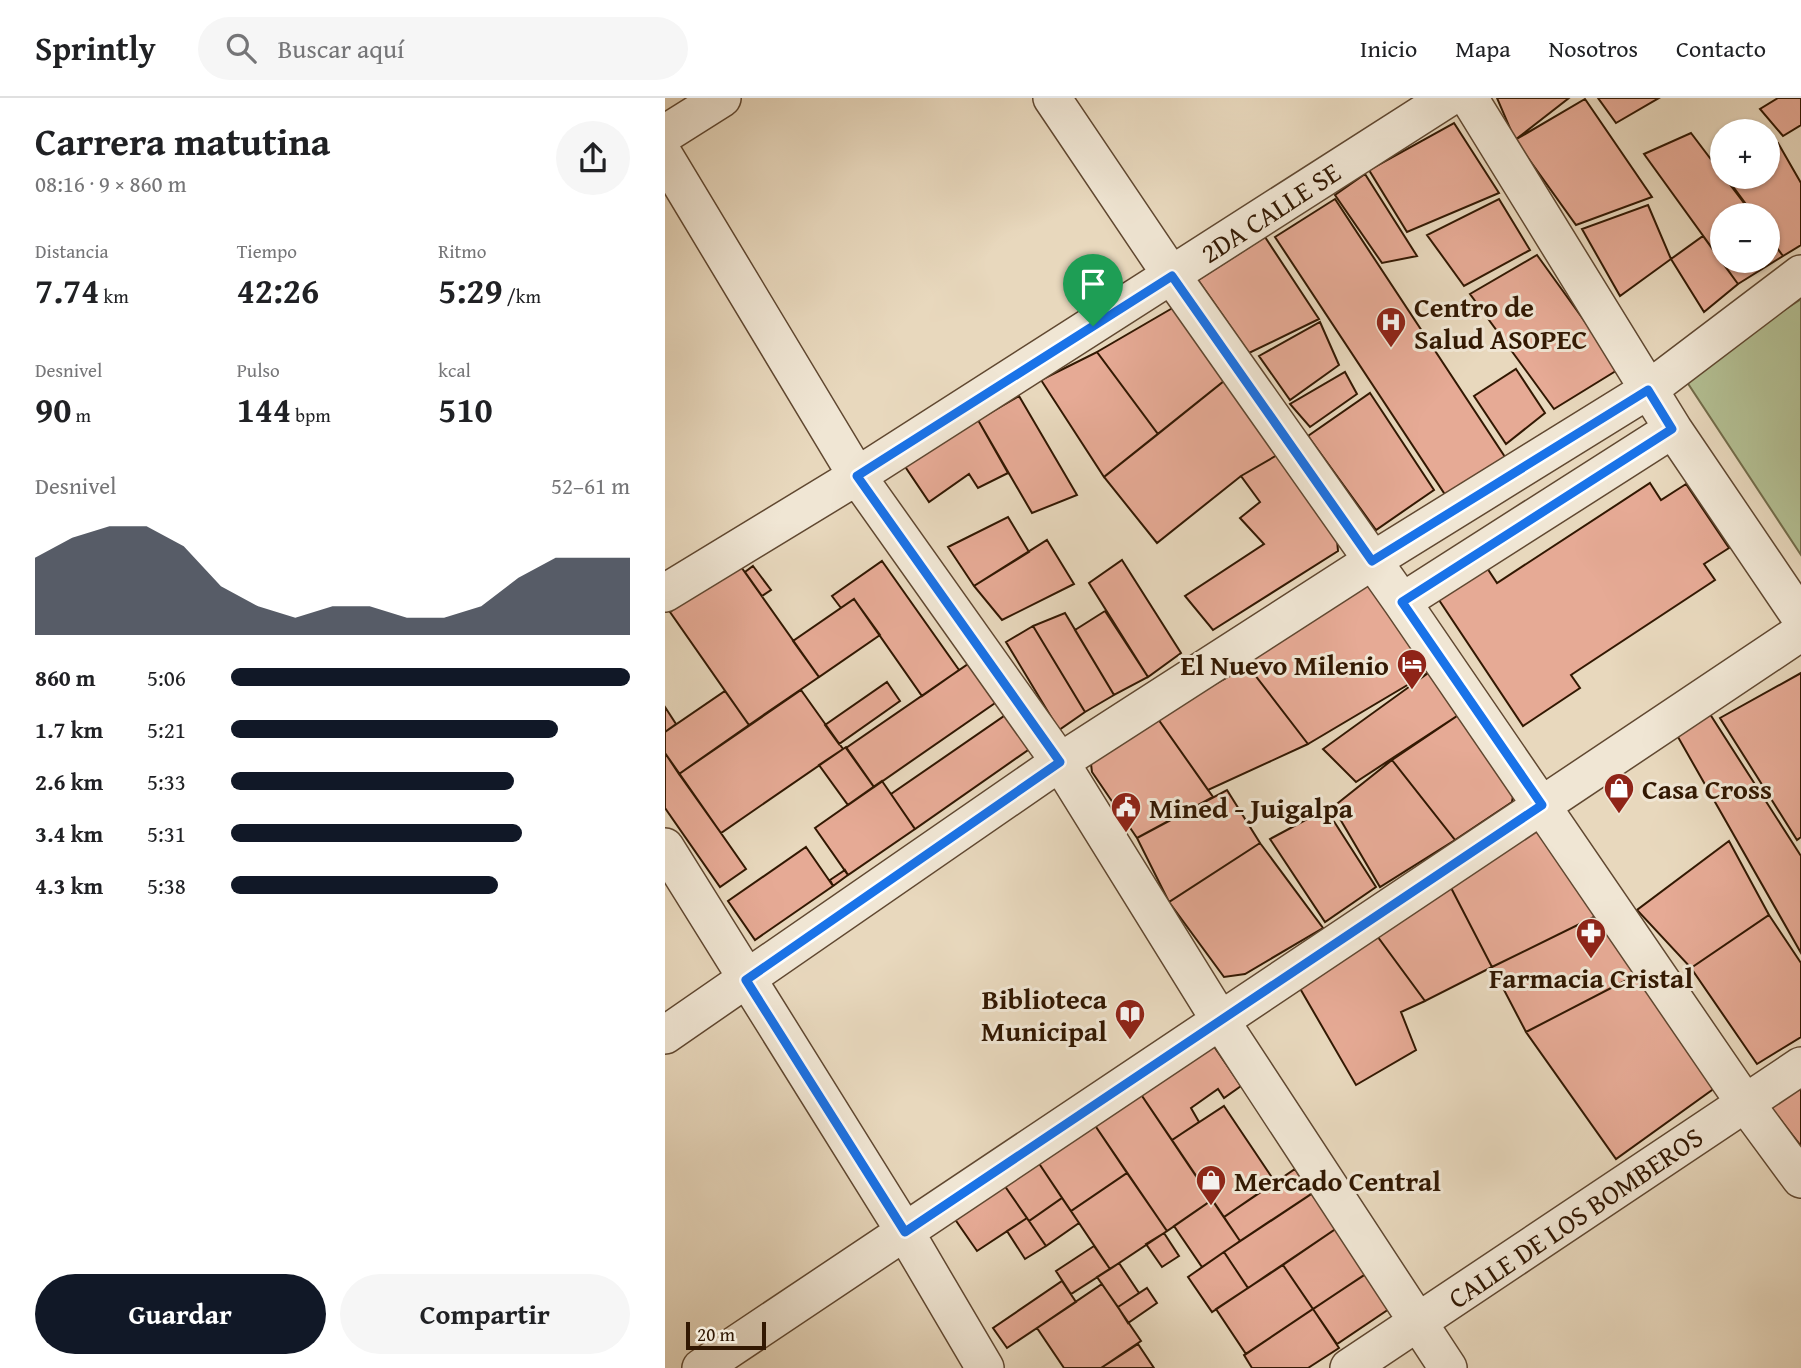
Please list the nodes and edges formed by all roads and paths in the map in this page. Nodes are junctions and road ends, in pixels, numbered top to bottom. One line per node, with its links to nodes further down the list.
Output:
1 (722, 98): 5 (street)
2 (1052, 98): 8 (street)
3 (1448, 98): 8 (street, 2DA CALLE SE)
4 (1469, 98): 9 (street)
5 (665, 134)
6 (665, 157): 11 (street)
7 (1801, 274): 9 (street)
8 (1172, 276): 11 (street, 2DA CALLE SE); 12 (street)
9 (1648, 390): 10 (street); 12 (street)
10 (1672, 429): 14 (street); 15 (street)
11 (857, 476): 13 (street, 2DA CALLE SE); 17 (street)
12 (1372, 561): 14 (street); 17 (street)
13 (665, 593)
14 (1402, 602): 18 (street)
15 (1801, 618)
16 (1801, 632): 18 (street)
17 (1060, 762): 20 (street); 21 (street)
18 (1542, 805): 21 (street); 24 (street)
19 (665, 847): 20 (street)
20 (746, 980): 22 (street); 26 (street)
21 (1220, 1020): 26 (street); 27 (street)
22 (665, 1035)
23 (1801, 1066): 24 (street, CALLE DE LOS BOMBEROS)
24 (1745, 1102): 25 (street); 27 (street, CALLE DE LOS BOMBEROS)
25 (1801, 1179)
26 (905, 1232): 28 (street); 29 (street)
27 (1419, 1323): 30 (street, CALLE DE LOS BOMBEROS); 31 (street)
28 (701, 1368)
29 (985, 1368)
30 (1349, 1368)
31 (1448, 1368)

